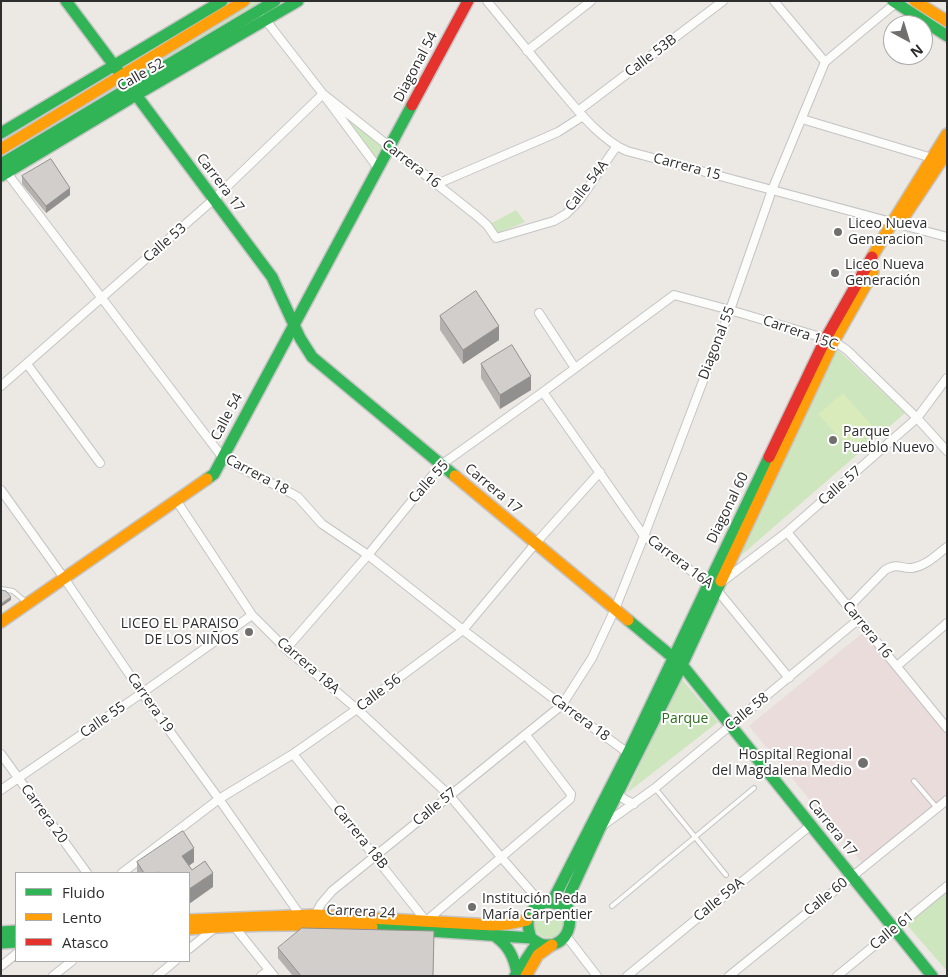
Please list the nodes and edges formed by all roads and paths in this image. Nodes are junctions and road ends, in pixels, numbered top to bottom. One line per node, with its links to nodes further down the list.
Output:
1 (66, 1): 18 (street, Carrera 17)
2 (222, 1): 18 (street, Calle 52)
3 (244, 1): 19 (street, Calle 52)
4 (275, 1): 13 (street, Calle 52)
5 (298, 1): 13 (street, Calle 52)
6 (468, 1): 26 (street, Diagonal 54)
7 (487, 1): 16 (street, Carrera 15)
8 (591, 1): 16 (street)
9 (724, 1): 22 (street, Calle 53B)
10 (774, 1): 17 (street)
11 (915, 1): 14 (street)
12 (896, 2): 15 (street); 17 (street, Diagonal 55)
13 (262, 15): 20 (street, Calle 52); 21 (street, Carrera 16)
14 (947, 21)
15 (947, 36)
16 (527, 51): 22 (street, Carrera 15)
17 (825, 62): 23 (street, Diagonal 55)
18 (114, 65): 19 (street, Carrera 17); 24 (street, Calle 52)
19 (121, 76): 20 (street, Carrera 17); 28 (street, Calle 52)
20 (133, 91): 32 (street, Calle 52); 35 (street, Carrera 17)
21 (323, 94): 26 (street, Carrera 16); 31 (street, Carrera 16); 35 (street, Calle 53)
22 (581, 113): 27 (street, Carrera 15); 33 (street, Calle 53B)
23 (802, 119): 30 (street); 34 (street, Diagonal 55)
24 (1, 133)
25 (947, 134): 30 (street, Diagonal 60)
26 (390, 147): 31 (street, Calle 54); 33 (street, Carrera 16)
27 (616, 147): 34 (street, Carrera 15); 38 (street, Calle 54A)
28 (1, 149)
29 (947, 152): 36 (street, Diagonal 60)
30 (932, 158): 36 (street, Diagonal 60)
31 (378, 168): 43 (street, Calle 54)
32 (3, 170): 40 (street, Carrera 18)
33 (437, 184): 38 (street, Carrera 16)
34 (772, 190): 36 (street, Carrera 15); 41 (street, Diagonal 55)
35 (213, 200): 40 (street, Calle 53); 43 (street, Carrera 17)
36 (896, 224): 37 (street, Carrera 15); 44 (street, Diagonal 60)
37 (947, 237)
38 (496, 238)
39 (674, 295): 41 (street, Carrera 15C); 46 (street, Calle 55)
40 (102, 298): 45 (street, Calle 53); 52 (street, Carrera 18)
41 (730, 310): 44 (street, Carrera 15C); 59 (street, Diagonal 55)
42 (539, 313): 46 (street)
43 (294, 325): 52 (street, Calle 54); 54 (street, Carrera 17)
44 (830, 340): 50 (street, Carrera 15C); 64 (street, Diagonal 60)
45 (27, 364): 48 (street, Calle 53); 53 (street)
46 (575, 368): 49 (street, Calle 55)
47 (947, 378): 50 (street, Calle 57)
48 (1, 386)
49 (543, 392): 54 (street, Calle 55); 55 (street, Carrera 16A)
50 (917, 418): 51 (street, Carrera 15C); 58 (street, Calle 57)
51 (947, 451)
52 (223, 458): 57 (street, Calle 54); 62 (street, Carrera 18)
53 (100, 463)
54 (441, 465): 60 (street, Carrera 17); 62 (street, Calle 55)
55 (600, 472): 59 (street, Carrera 16A); 60 (street, Calle 56)
56 (1, 490): 63 (street, Carrera 19)
57 (176, 500): 63 (street, Calle 54); 69 (street, Carrera 18A)
58 (787, 532): 64 (street, Calle 57); 67 (street, Carrera 16)
59 (644, 536): 64 (street, Carrera 16A); 68 (street, Diagonal 55)
60 (535, 544): 68 (street, Carrera 17); 73 (street, Calle 56)
61 (947, 547): 67 (street)
62 (368, 555): 73 (street, Carrera 18); 74 (street, Calle 55)
63 (64, 578): 66 (street, Calle 54); 78 (street, Carrera 19)
64 (716, 585): 75 (street, Diagonal 60); 77 (street, Carrera 16A)
65 (1, 589): 66 (lane)
66 (27, 604): 71 (street, Calle 54)
67 (849, 608): 70 (street, Carrera 16)
68 (615, 609): 75 (street, Carrera 17); 79 (street, Diagonal 55)
69 (252, 615): 74 (street, Carrera 18A); 78 (street, Calle 55)
70 (859, 619): 76 (street, Carrera 16); 77 (street, Calle 58)
71 (1, 622)
72 (947, 624): 76 (street)
73 (463, 630): 79 (street, Carrera 18); 80 (street, Calle 56)
74 (286, 649): 80 (street, Carrera 18A)
75 (678, 661): 81 (street, Carrera 17); 84 (street, Diagonal 60); 92 (street, Diagonal 60)
76 (897, 666): 82 (street, Carrera 16)
77 (789, 678): 81 (street, Calle 58)
78 (142, 693): 87 (street, Calle 55); 94 (street, Carrera 19)
79 (562, 705): 83 (street, Calle 57); 84 (street, Carrera 18)
80 (357, 709): 86 (street, Calle 56); 93 (street, Carrera 18A)
81 (730, 726): 89 (street, Calle 58); 98 (street, Carrera 17)
82 (947, 728)
83 (526, 735): 93 (street, Calle 57); 102 (street)
84 (628, 753): 108 (street, Diagonal 60)
85 (1, 754): 87 (street, Carrera 20)
86 (293, 754): 94 (street, Calle 56); 101 (street, Carrera 18B)
87 (19, 779): 91 (street, Calle 55); 103 (street, Carrera 20)
88 (914, 781): 97 (lane)
89 (655, 788): 96 (street, Calle 58); 100 (lane)
90 (754, 788): 100 (lane)
91 (1, 790)
92 (618, 792): 96 (street); 99 (street, Diagonal 60)
93 (450, 796): 101 (street, Calle 57); 102 (street, Carrera 18A)
94 (219, 799): 104 (street, Calle 56); 111 (street, Carrera 19)
95 (947, 800): 97 (street, Calle 60)
96 (634, 804): 99 (street, Calle 58)
97 (937, 808): 106 (street, Calle 60)
98 (811, 825): 106 (street, Carrera 17); 138 (street, Calle 59A)
99 (600, 828): 110 (street, Diagonal 60)
100 (694, 838): 105 (lane); 109 (lane)
101 (375, 856): 112 (street, Calle 57); 115 (street, Carrera 18B)
102 (500, 857): 108 (street, Carrera 18A); 115 (street)
103 (86, 872)
104 (123, 872)
105 (726, 875)
106 (852, 877): 118 (street, Carrera 17); 139 (street, Calle 60)
107 (947, 886): 118 (street, Calle 61)
108 (546, 902): 110 (street); 114 (street)
109 (612, 906)
110 (566, 910): 122 (street)
111 (300, 915): 112 (street, Carrera 24); 116 (street, Carrera 24)
112 (315, 915): 115 (street, Carrera 24)
113 (190, 920): 116 (street, Carrera 24)
114 (528, 920): 115 (street, Carrera 24); 123 (street)
115 (426, 921)
116 (226, 922): 117 (street, Carrera 24); 121 (street, Carrera 24); 127 (street); 132 (street)
117 (190, 928)
118 (894, 929): 140 (street, Calle 61); 141 (street, Carrera 17)
119 (15, 931): 120 (street)
120 (1, 932)
121 (496, 937): 123 (street, Carrera 24); 133 (street)
122 (566, 937): 126 (street); 137 (street)
123 (535, 940): 126 (street); 133 (street)
124 (15, 942): 125 (street)
125 (1, 943)
126 (552, 945): 133 (street)
127 (190, 948)
128 (15, 955): 131 (street)
129 (71, 962): 134 (street)
130 (174, 962): 135 (street)
131 (1, 966)
132 (272, 973): 136 (street)
133 (519, 975)
134 (53, 976)
135 (157, 976)
136 (261, 976)
137 (597, 976)
138 (627, 976)
139 (728, 976)
140 (837, 976)
141 (932, 976)

